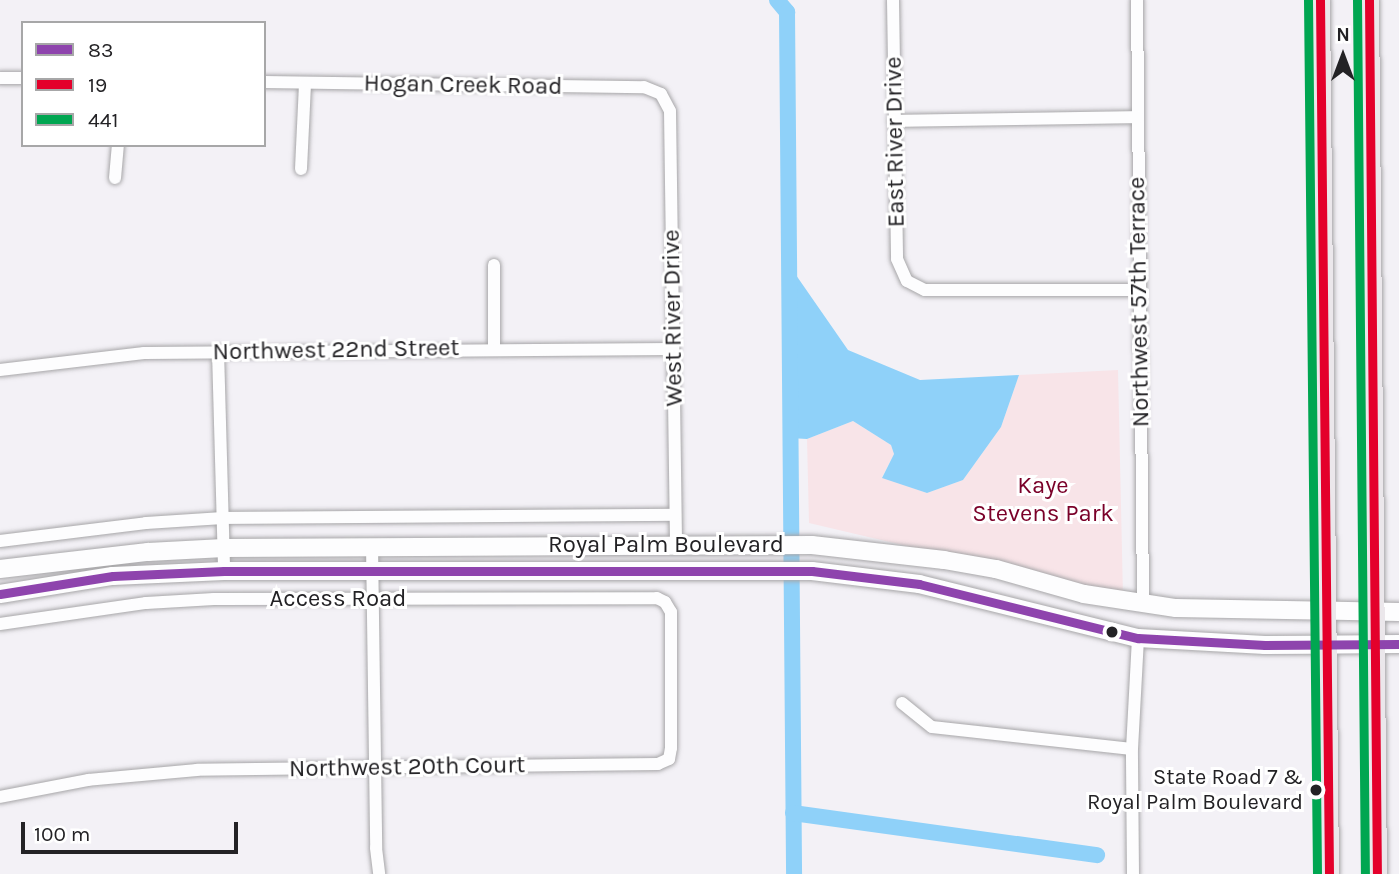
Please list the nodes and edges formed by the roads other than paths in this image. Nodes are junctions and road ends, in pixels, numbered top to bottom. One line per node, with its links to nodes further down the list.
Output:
1 (893, 0): 11 (street, East River Drive)
2 (1137, 0): 10 (street, Northwest 57th Terrace)
3 (1320, 0): 36 (main road)
4 (1369, 0): 34 (main road)
5 (0, 78): 6 (street)
6 (21, 78)
7 (266, 82): 8 (street, Hogan Creek Road)
8 (305, 83): 9 (street, Hogan Creek Road); 13 (street)
9 (661, 94): 18 (street, West River Drive)
10 (1138, 117): 11 (street); 16 (street, Northwest 57th Terrace)
11 (894, 121): 16 (street, East River Drive)
12 (118, 147): 14 (street)
13 (301, 169)
14 (115, 178)
15 (494, 265): 17 (street)
16 (1139, 290): 32 (street, Northwest 57th Terrace)
17 (494, 349): 18 (street, Northwest 22nd Street); 19 (street, Northwest 22nd Street)
18 (673, 349): 21 (street, West River Drive)
19 (218, 351): 20 (street, Northwest 22nd Street); 22 (street)
20 (0, 370)
21 (675, 515): 22 (street); 24 (street, West River Drive)
22 (223, 518): 23 (street); 26 (street)
23 (0, 541)
24 (676, 544): 25 (main road, Royal Palm Boulevard); 32 (main road, Royal Palm Boulevard)
25 (372, 545): 26 (main road, Royal Palm Boulevard); 28 (street)
26 (224, 548): 27 (main road, Royal Palm Boulevard); 29 (street)
27 (0, 569)
28 (372, 569): 29 (main road, Royal Palm Boulevard); 31 (street); 38 (main road, Royal Palm Boulevard)
29 (224, 571): 30 (main road, Royal Palm Boulevard)
30 (0, 594)
31 (371, 598): 33 (street, Access Road); 37 (street, Access Road); 44 (street)
32 (1143, 604): 36 (main road, Royal Palm Boulevard)
33 (671, 612): 44 (street, Northwest 20th Court)
34 (1375, 612): 35 (main road, Royal Palm Boulevard); 36 (main road, Royal Palm Boulevard); 40 (main road)
35 (1399, 612)
36 (1327, 613): 39 (main road)
37 (0, 624)
38 (1138, 638): 39 (main road, Royal Palm Boulevard); 43 (street)
39 (1327, 644): 40 (main road, Royal Palm Boulevard); 48 (main road)
40 (1375, 644): 41 (main road, Royal Palm Boulevard); 49 (main road)
41 (1399, 644)
42 (902, 703): 43 (street)
43 (1132, 749): 47 (street)
44 (375, 768): 45 (street, Northwest 20th Court); 46 (street)
45 (0, 797)
46 (379, 874)
47 (1133, 874)
48 (1329, 874)
49 (1377, 874)

